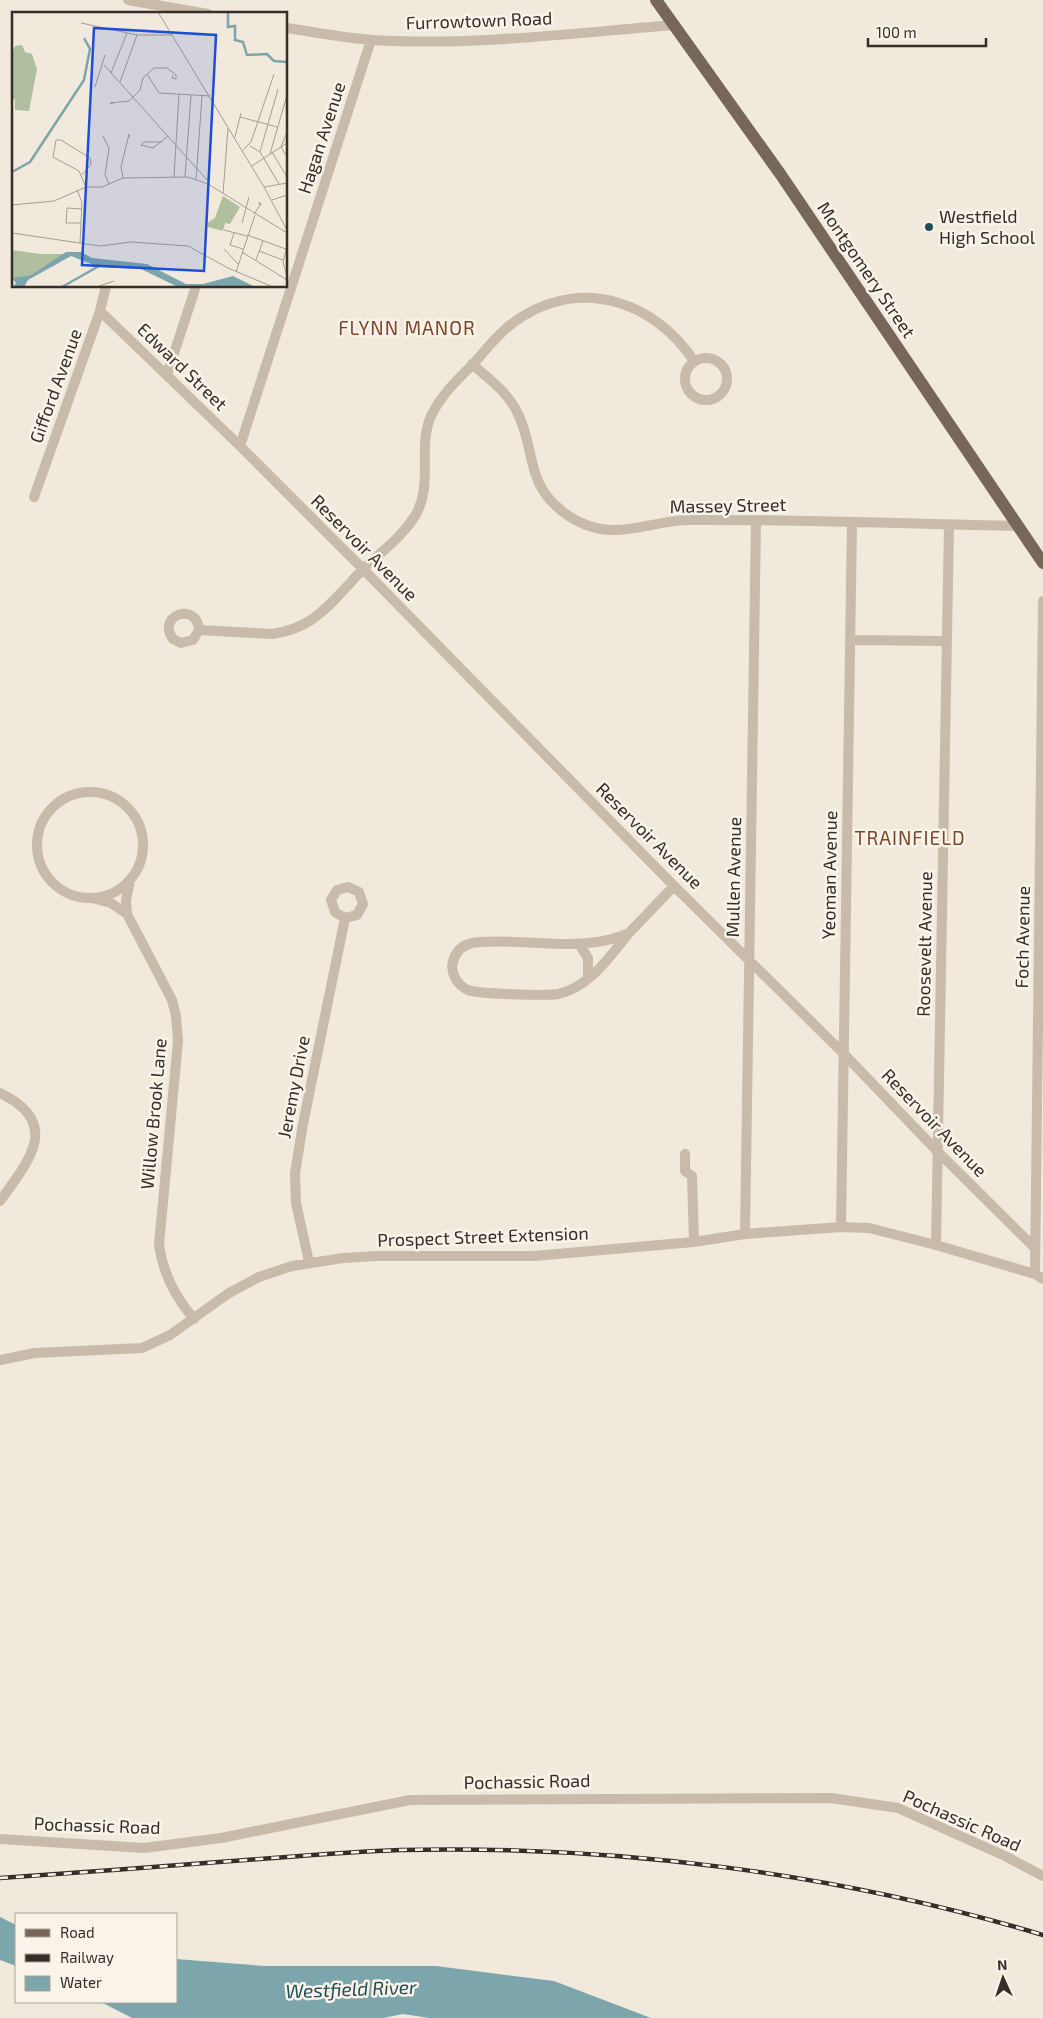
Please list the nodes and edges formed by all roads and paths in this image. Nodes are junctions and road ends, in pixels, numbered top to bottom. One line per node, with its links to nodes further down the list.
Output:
1 (128, 0): 3 (street)
2 (656, 0): 4 (main road, Montgomery Street)
3 (190, 12)
4 (674, 25): 6 (street, Furrowtown Road); 18 (main road, Montgomery Street)
5 (288, 28): 6 (street, Furrowtown Road)
6 (371, 40): 13 (street, Hagan Avenue)
7 (106, 288): 9 (street, Gifford Avenue)
8 (195, 288): 12 (street)
9 (100, 311): 12 (street, Edward Street); 14 (street, Gifford Avenue)
10 (694, 361): 10 (street); 11 (street)
11 (472, 364): 15 (street, Massey Street); 20 (street)
12 (167, 375): 13 (street, Edward Street)
13 (240, 446): 20 (street, Reservoir Avenue)
14 (34, 497)
15 (756, 521): 16 (street, Massey Street); 32 (street, Mullen Avenue)
16 (852, 523): 17 (street, Massey Street); 23 (street, Yeoman Avenue)
17 (949, 525): 18 (street, Massey Street); 24 (street, Roosevelt Avenue)
18 (1018, 526): 19 (main road, Montgomery Street)
19 (1043, 564)
20 (363, 569): 22 (street); 26 (street, Reservoir Avenue)
21 (1043, 601): 43 (street, Foch Avenue)
22 (199, 630)
23 (850, 640): 24 (street); 34 (street, Yeoman Avenue)
24 (947, 641): 36 (street, Roosevelt Avenue)
25 (130, 880): 27 (street); 27 (street); 28 (street)
26 (674, 886): 30 (street); 32 (street, Reservoir Avenue)
27 (92, 898): 28 (street)
28 (127, 914): 46 (street, Willow Brook Lane)
29 (345, 918): 44 (street, Jeremy Drive)
30 (629, 932): 31 (street); 33 (street)
31 (579, 944): 33 (street); 33 (street)
32 (749, 959): 34 (street, Reservoir Avenue); 40 (street, Mullen Avenue)
33 (588, 979)
34 (844, 1054): 36 (street, Reservoir Avenue); 39 (street, Yeoman Avenue)
35 (0, 1094): 38 (street)
36 (938, 1152): 42 (street, Roosevelt Avenue); 43 (street, Reservoir Avenue)
37 (685, 1154): 41 (street)
38 (0, 1201)
39 (842, 1227): 40 (street, Prospect Street Extension); 42 (street, Prospect Street Extension)
40 (745, 1234): 41 (street, Prospect Street Extension)
41 (694, 1242): 44 (street, Prospect Street Extension)
42 (936, 1245): 45 (street, Prospect Street Extension)
43 (1035, 1248): 45 (street, Foch Avenue)
44 (309, 1262): 46 (street, Prospect Street Extension)
45 (1039, 1276)
46 (194, 1319): 47 (street, Prospect Street Extension)
47 (0, 1357)
48 (0, 1839): 49 (street, Pochassic Road)
49 (1043, 1876)

